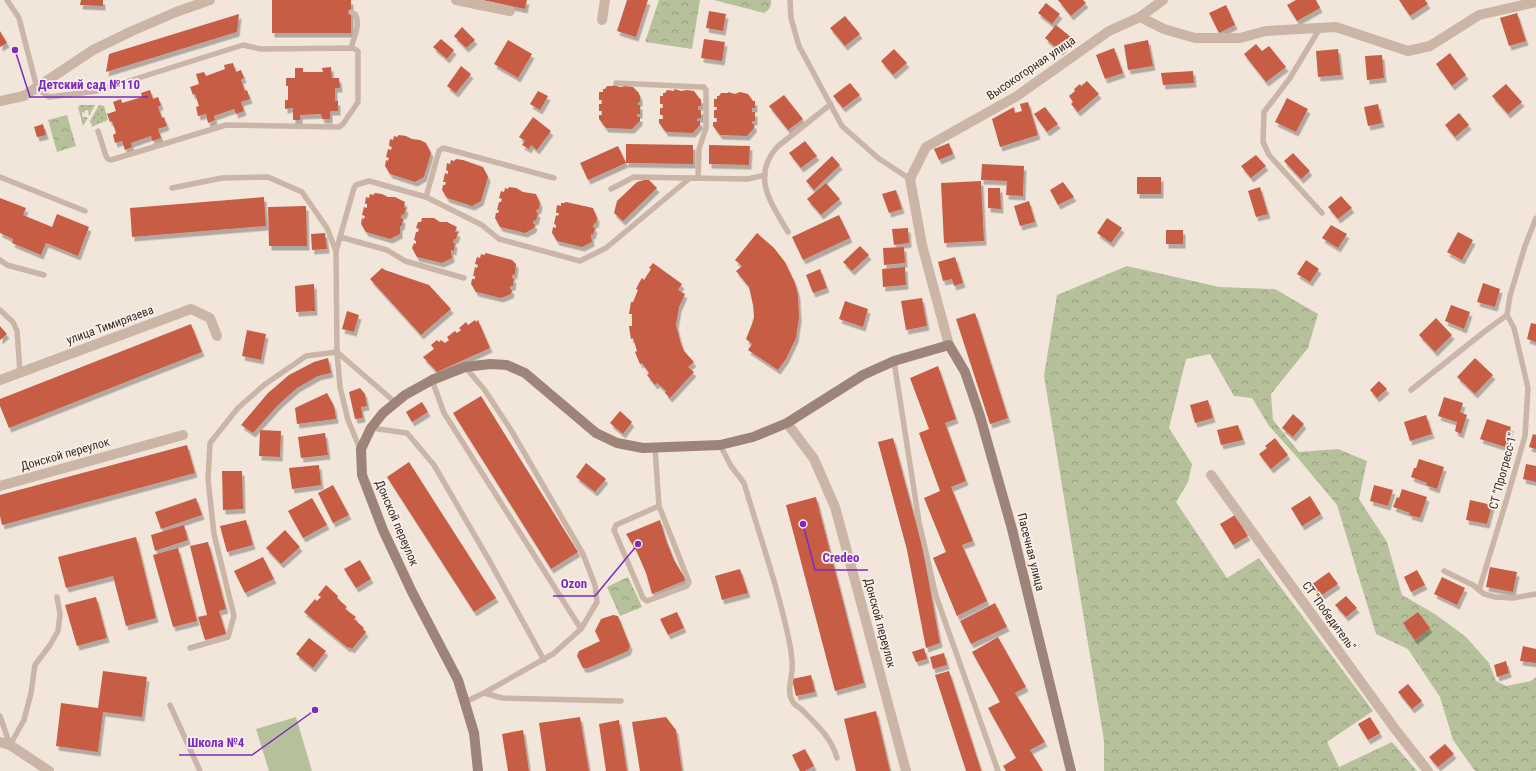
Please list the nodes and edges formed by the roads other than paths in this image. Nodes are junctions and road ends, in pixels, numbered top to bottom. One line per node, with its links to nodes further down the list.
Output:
1 (7, 0): 15 (lane)
2 (210, 0): 15 (street)
3 (456, 0): 8 (street)
4 (605, 0): 11 (street)
5 (790, 0): 17 (lane)
6 (1163, 0): 10 (street, Высокогорная улица)
7 (1536, 2): 12 (street)
8 (510, 11)
9 (351, 12): 13 (lane)
10 (1140, 17): 12 (street); 24 (street, Высокогорная улица)
11 (602, 20)
12 (1320, 28): 29 (lane)
13 (352, 48): 15 (lane); 18 (lane)
14 (616, 82): 23 (lane)
15 (36, 88): 16 (street)
16 (0, 101)
17 (830, 104): 19 (lane); 24 (lane)
18 (98, 131)
19 (765, 176): 23 (lane); 31 (lane)
20 (0, 177): 28 (lane)
21 (554, 178): 27 (lane)
22 (690, 178): 23 (lane); 26 (lane); 27 (lane)
23 (698, 178)
24 (910, 179): 40 (street)
25 (172, 188): 33 (lane)
26 (611, 189)
27 (426, 197): 32 (lane)
28 (85, 211)
29 (1322, 213)
30 (1536, 218): 38 (lane)
31 (788, 232)
32 (340, 237): 33 (lane); 36 (lane)
33 (336, 251): 41 (lane)
34 (0, 260): 35 (lane)
35 (44, 275)
36 (464, 278)
37 (0, 310): 44 (lane)
38 (1507, 315): 47 (lane); 59 (lane, СТ "Прогресс-1")
39 (217, 336): 44 (street, улица Тимирязева)
40 (949, 345): 42 (street, Донской переулок); 77 (street, Пасечная улица)
41 (337, 352): 48 (lane); 54 (lane); 63 (lane)
42 (894, 361): 49 (street, Донской переулок); 76 (lane)
43 (464, 367): 46 (street, Донской переулок); 53 (street, Донской переулок); 62 (lane)
44 (20, 372): 45 (street, улица Тимирязева)
45 (0, 380)
46 (432, 380): 48 (street, Донской переулок); 62 (lane)
47 (1411, 390)
48 (396, 403): 50 (street, Донской переулок)
49 (787, 423): 52 (street, Донской переулок); 75 (street, Донской переулок)
50 (371, 428): 54 (street, Донской переулок); 64 (lane)
51 (183, 435): 56 (street, Донской переулок)
52 (720, 445): 53 (street, Донской переулок); 71 (lane)
53 (655, 448): 57 (lane)
54 (361, 449): 67 (street, Донской переулок)
55 (1211, 475): 78 (street, СТ "Победитель")
56 (0, 486)
57 (659, 506): 57 (lane)
58 (1444, 571): 59 (lane)
59 (1479, 590): 60 (lane)
60 (1536, 594)
61 (57, 596): 70 (lane)
62 (581, 629): 64 (lane)
63 (190, 648)
64 (544, 660): 65 (lane)
65 (484, 693): 66 (lane); 67 (lane)
66 (621, 701)
67 (465, 702): 74 (street, Донской переулок)
68 (170, 705): 73 (lane)
69 (0, 716): 70 (lane)
70 (5, 744): 72 (street)
71 (837, 758)
72 (49, 771)
73 (200, 771)
74 (478, 771)
75 (906, 771)
76 (998, 771)
77 (1071, 771)
78 (1428, 771)

